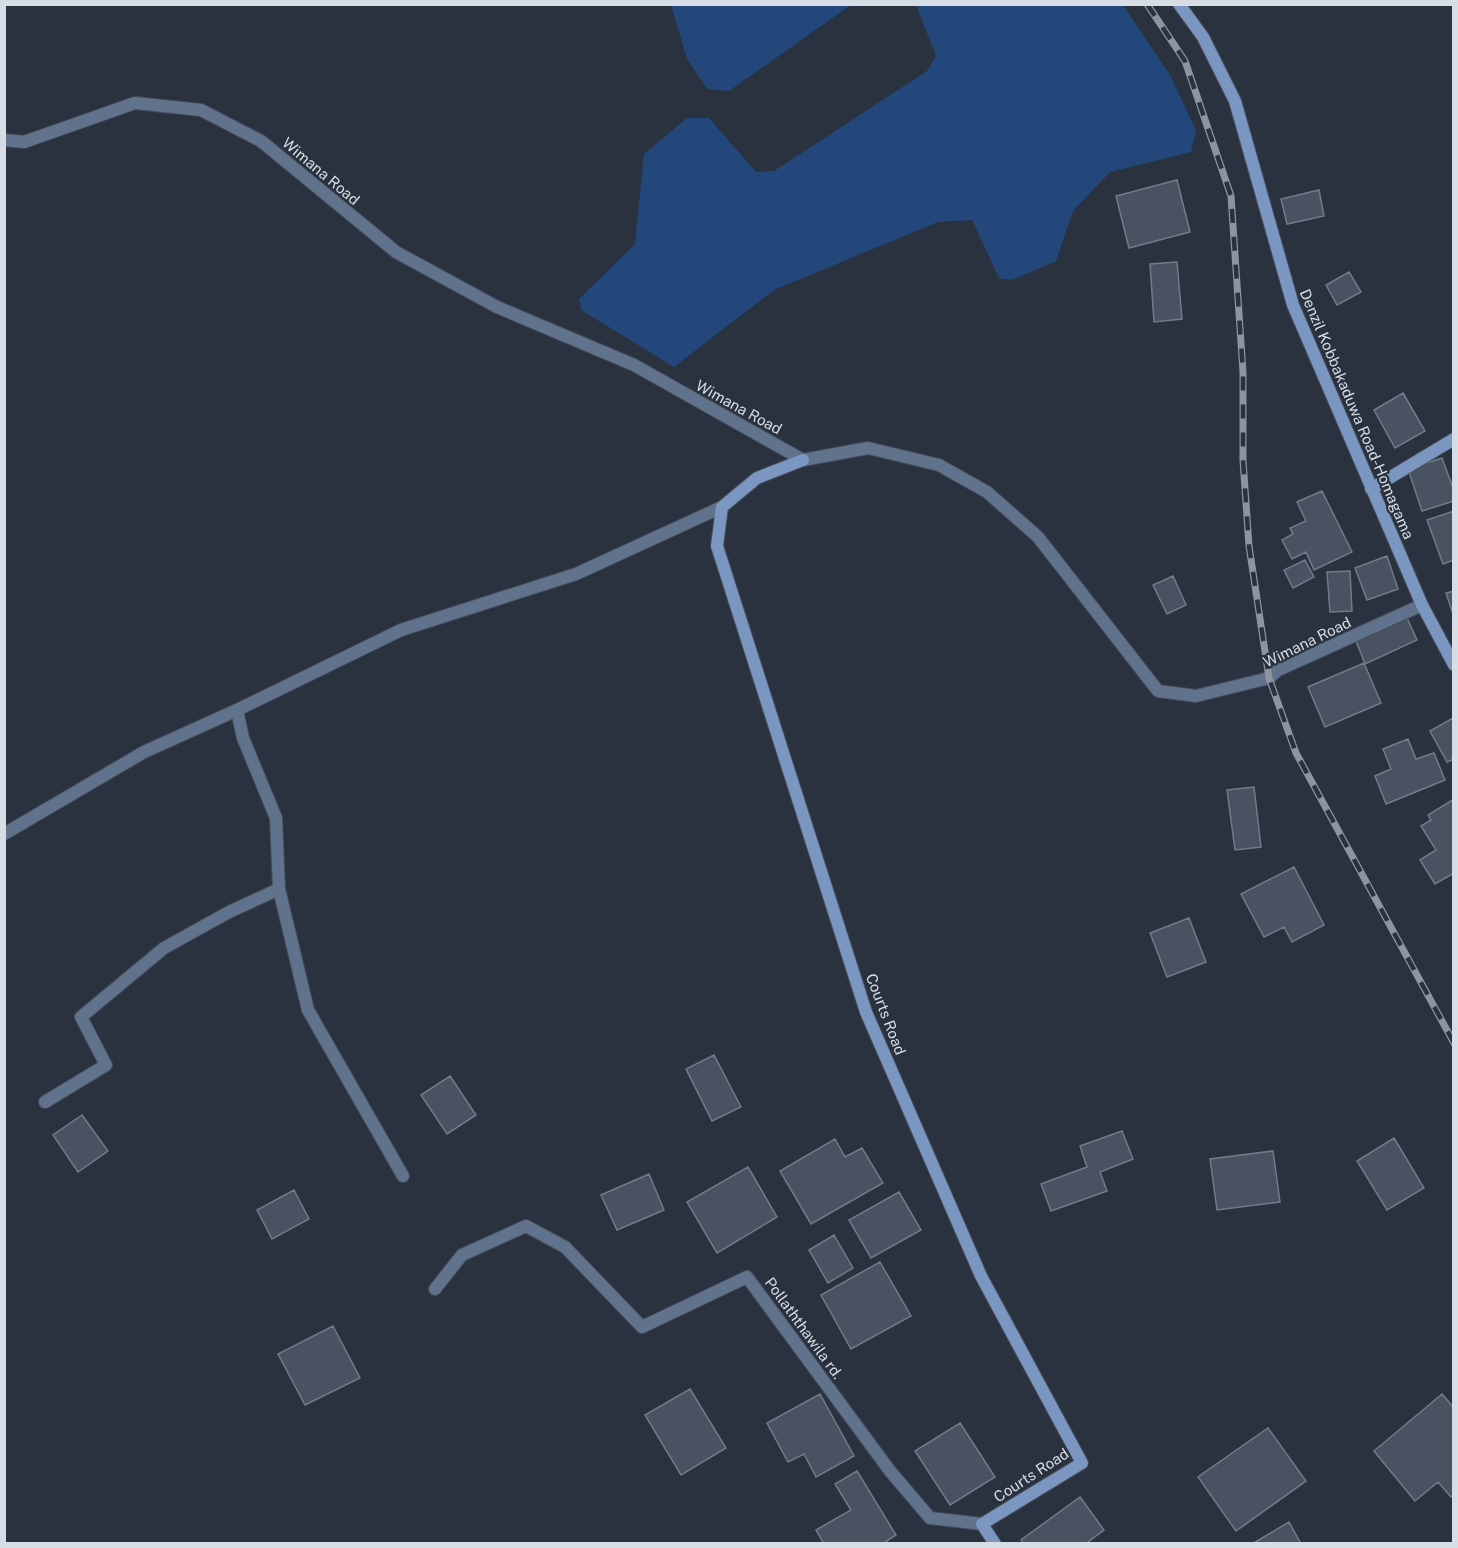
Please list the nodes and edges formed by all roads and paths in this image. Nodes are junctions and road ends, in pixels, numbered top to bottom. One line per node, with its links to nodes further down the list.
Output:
1 (1179, 4): 5 (street, Denzil Kobbakaduwa Road-Homagama)
2 (4, 140): 4 (street, Wimana Road)
3 (1454, 439): 5 (street)
4 (803, 460): 6 (street); 7 (street, Wimana Road)
5 (1371, 489): 7 (street, Denzil Kobbakaduwa Road-Homagama)
6 (722, 507): 9 (street); 15 (street, Courts Road)
7 (1422, 605): 8 (street, Denzil Kobbakaduwa Road-Homagama)
8 (1454, 664)
9 (237, 710): 10 (street); 11 (street)
10 (4, 834)
11 (279, 890): 12 (street); 13 (street)
12 (45, 1102)
13 (403, 1176)
14 (435, 1289): 15 (street, Pollaththawila rd.)
15 (982, 1524): 16 (street)
16 (995, 1544)

